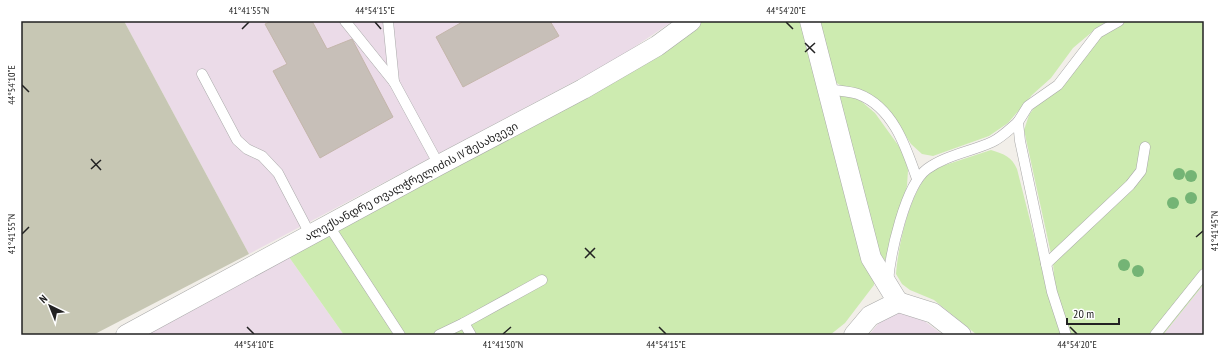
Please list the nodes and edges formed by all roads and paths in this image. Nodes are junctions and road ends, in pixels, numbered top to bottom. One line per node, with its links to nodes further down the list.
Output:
1 (345, 21): 7 (lane)
2 (388, 21): 7 (lane)
3 (810, 21): 8 (street)
4 (1119, 21): 9 (lane)
5 (680, 24): 11 (street, ალექსანდრე თვალჭრელიძის IV შესახვევი)
6 (202, 74): 14 (lane)
7 (394, 82): 11 (lane)
8 (828, 89): 12 (lane); 18 (street)
9 (1018, 122): 12 (lane); 15 (lane)
10 (1145, 147): 15 (lane)
11 (438, 165): 13 (street, ალექსანდრე თვალჭრელიძის IV შესახვევი)
12 (918, 180): 18 (lane)
13 (329, 226): 14 (street, ალექსანდრე თვალჭრელიძის IV შესახვევი); 22 (lane)
14 (311, 236): 21 (street, ალექსანდრე თვალჭრელიძის IV შესახვევი)
15 (1046, 264): 27 (lane)
16 (1204, 274): 28 (lane)
17 (542, 280): 20 (lane)
18 (888, 284): 19 (street)
19 (898, 302): 25 (street); 26 (street)
20 (464, 323): 23 (lane); 24 (lane)
21 (136, 333)
22 (400, 335)
23 (439, 335)
24 (471, 335)
25 (854, 335)
26 (962, 335)
27 (1066, 335)
28 (1154, 335)

